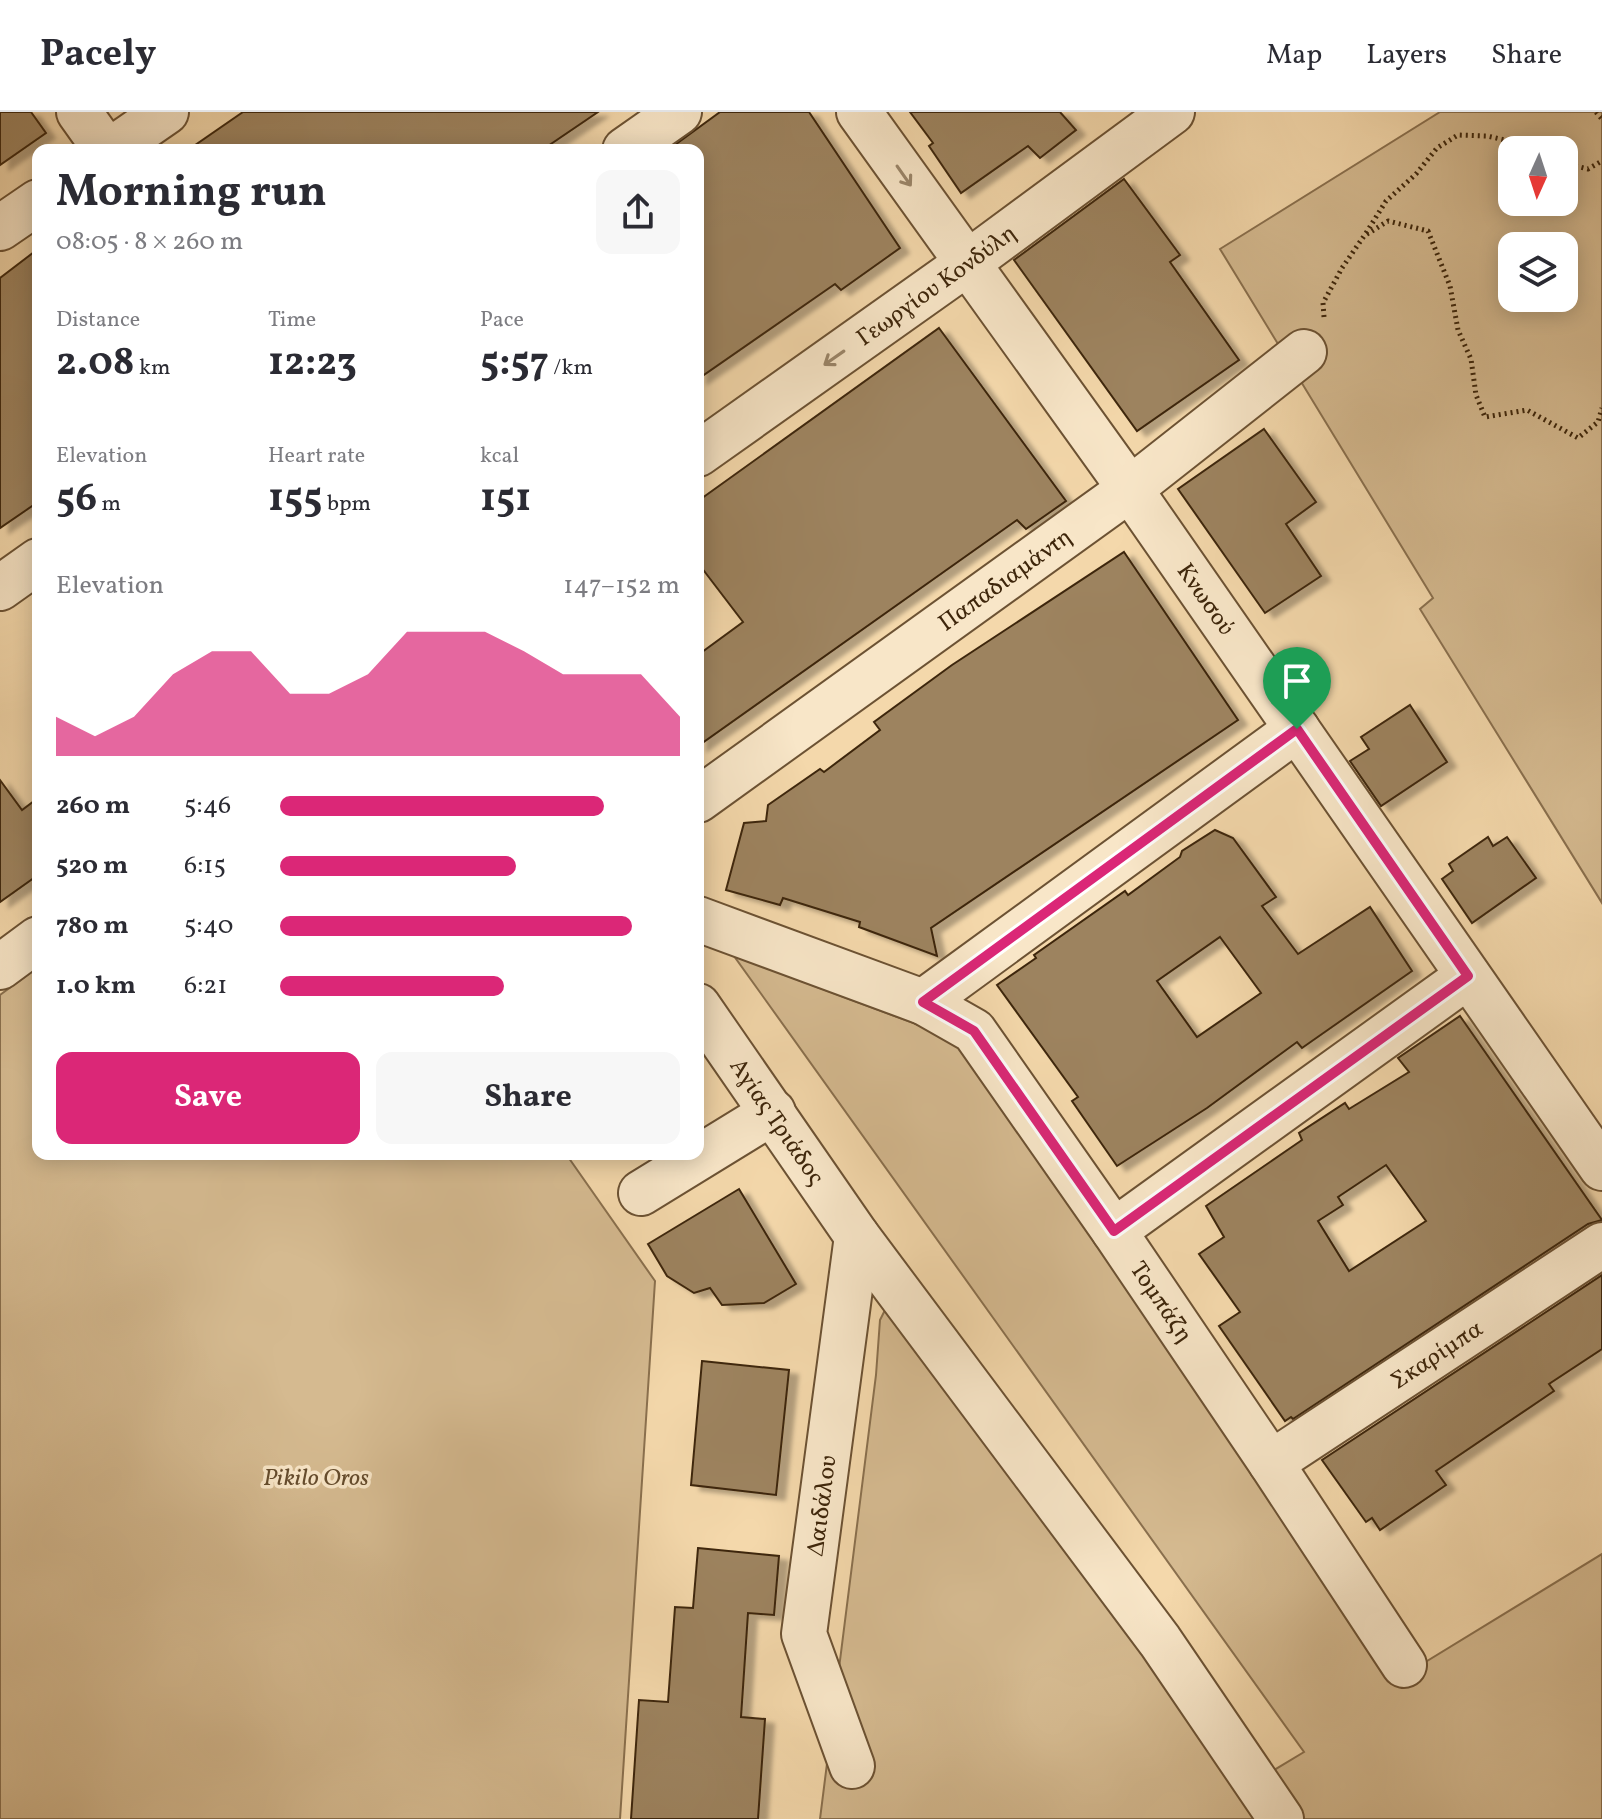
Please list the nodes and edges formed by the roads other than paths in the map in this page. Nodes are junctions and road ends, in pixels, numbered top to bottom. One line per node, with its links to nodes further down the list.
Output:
1 (79, 112): 6 (street)
2 (166, 112): 7 (street)
3 (679, 112): 8 (street)
4 (859, 112): 11 (street, Κνωσού, one-way to 11)
5 (1172, 112): 11 (street, Γεωργίου Κονδύλη)
6 (104, 144)
7 (118, 144)
8 (634, 144)
9 (32, 206): 10 (street)
10 (0, 228)
11 (966, 264): 13 (street, Γεωργίου Κονδύλη, one-way to 13); 14 (street, Κνωσού)
12 (1304, 352): 14 (street, Παπαδιαμάντη)
13 (704, 450)
14 (1130, 489): 17 (street, Κνωσού); 18 (street, Παπαδιαμάντη)
15 (32, 565): 16 (street)
16 (0, 588)
17 (1297, 729): 22 (street, Κνωσού); 23 (street)
18 (704, 796)
19 (704, 921): 23 (street, Τομπάζη)
20 (32, 943): 21 (street)
21 (0, 967)
22 (1468, 976): 28 (street, Κνωσού); 30 (street)
23 (923, 1002): 30 (street, Τομπάζη)
24 (704, 1014): 25 (street, Αγίας Τριάδος)
25 (773, 1112): 26 (street); 31 (street, Αγίας Τριάδος)
26 (704, 1154)
27 (695, 1160): 29 (street)
28 (1602, 1168)
29 (641, 1193)
30 (1114, 1231): 33 (street, Τομπάζη)
31 (857, 1236): 35 (street, Δαιδάλου); 36 (street, Αγίας Τριάδος)
32 (1602, 1245): 33 (street, Σκαρίμπα)
33 (1271, 1463): 34 (street, Τομπάζη)
34 (1404, 1665)
35 (852, 1766)
36 (1281, 1819)

